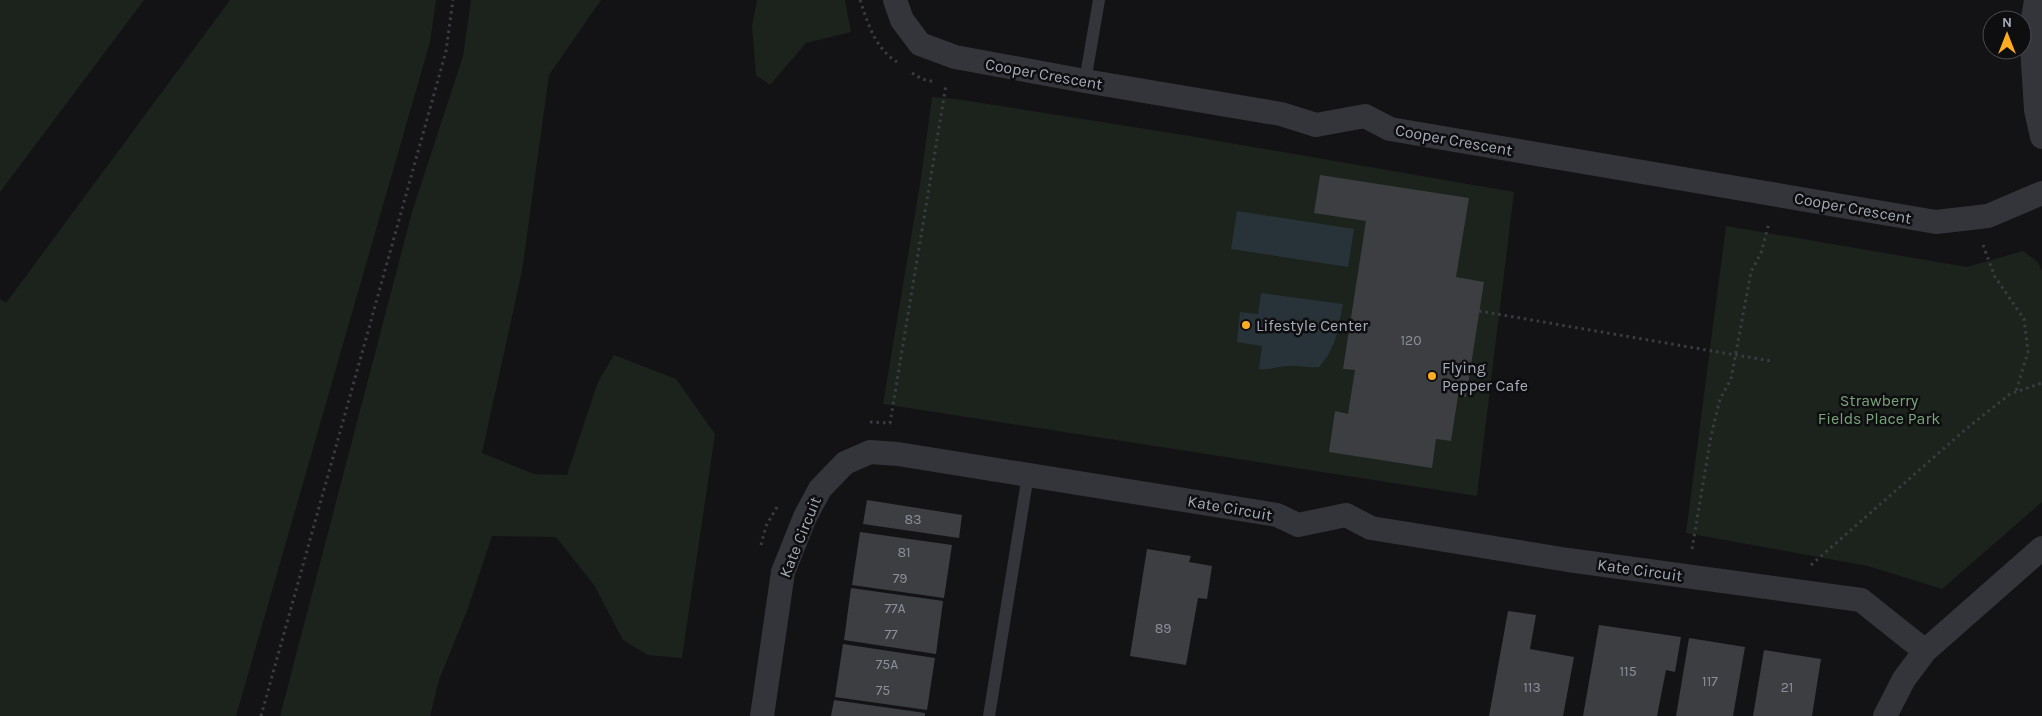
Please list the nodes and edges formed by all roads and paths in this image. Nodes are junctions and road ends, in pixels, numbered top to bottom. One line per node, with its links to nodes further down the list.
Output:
1 (453, 0): 22 (path)
2 (894, 0): 5 (street, Cooper Crescent)
3 (1099, 0): 5 (lane)
4 (2036, 0): 7 (street)
5 (1085, 81): 8 (street, Cooper Crescent)
6 (946, 84): 16 (path)
7 (2042, 137)
8 (2042, 193)
9 (1769, 223): 12 (path)
10 (1982, 244): 15 (path)
11 (1479, 311): 12 (path)
12 (1736, 355): 13 (path); 19 (path)
13 (1770, 361)
14 (2042, 383): 15 (path)
15 (2016, 391): 20 (path)
16 (890, 424)
17 (1028, 474): 21 (street, Kate Circuit); 23 (street, Kate Circuit); 24 (lane)
18 (2042, 548): 21 (street)
19 (1692, 550)
20 (1809, 567)
21 (1925, 651): 25 (street)
22 (261, 716)
23 (762, 716)
24 (989, 716)
25 (1886, 716)

